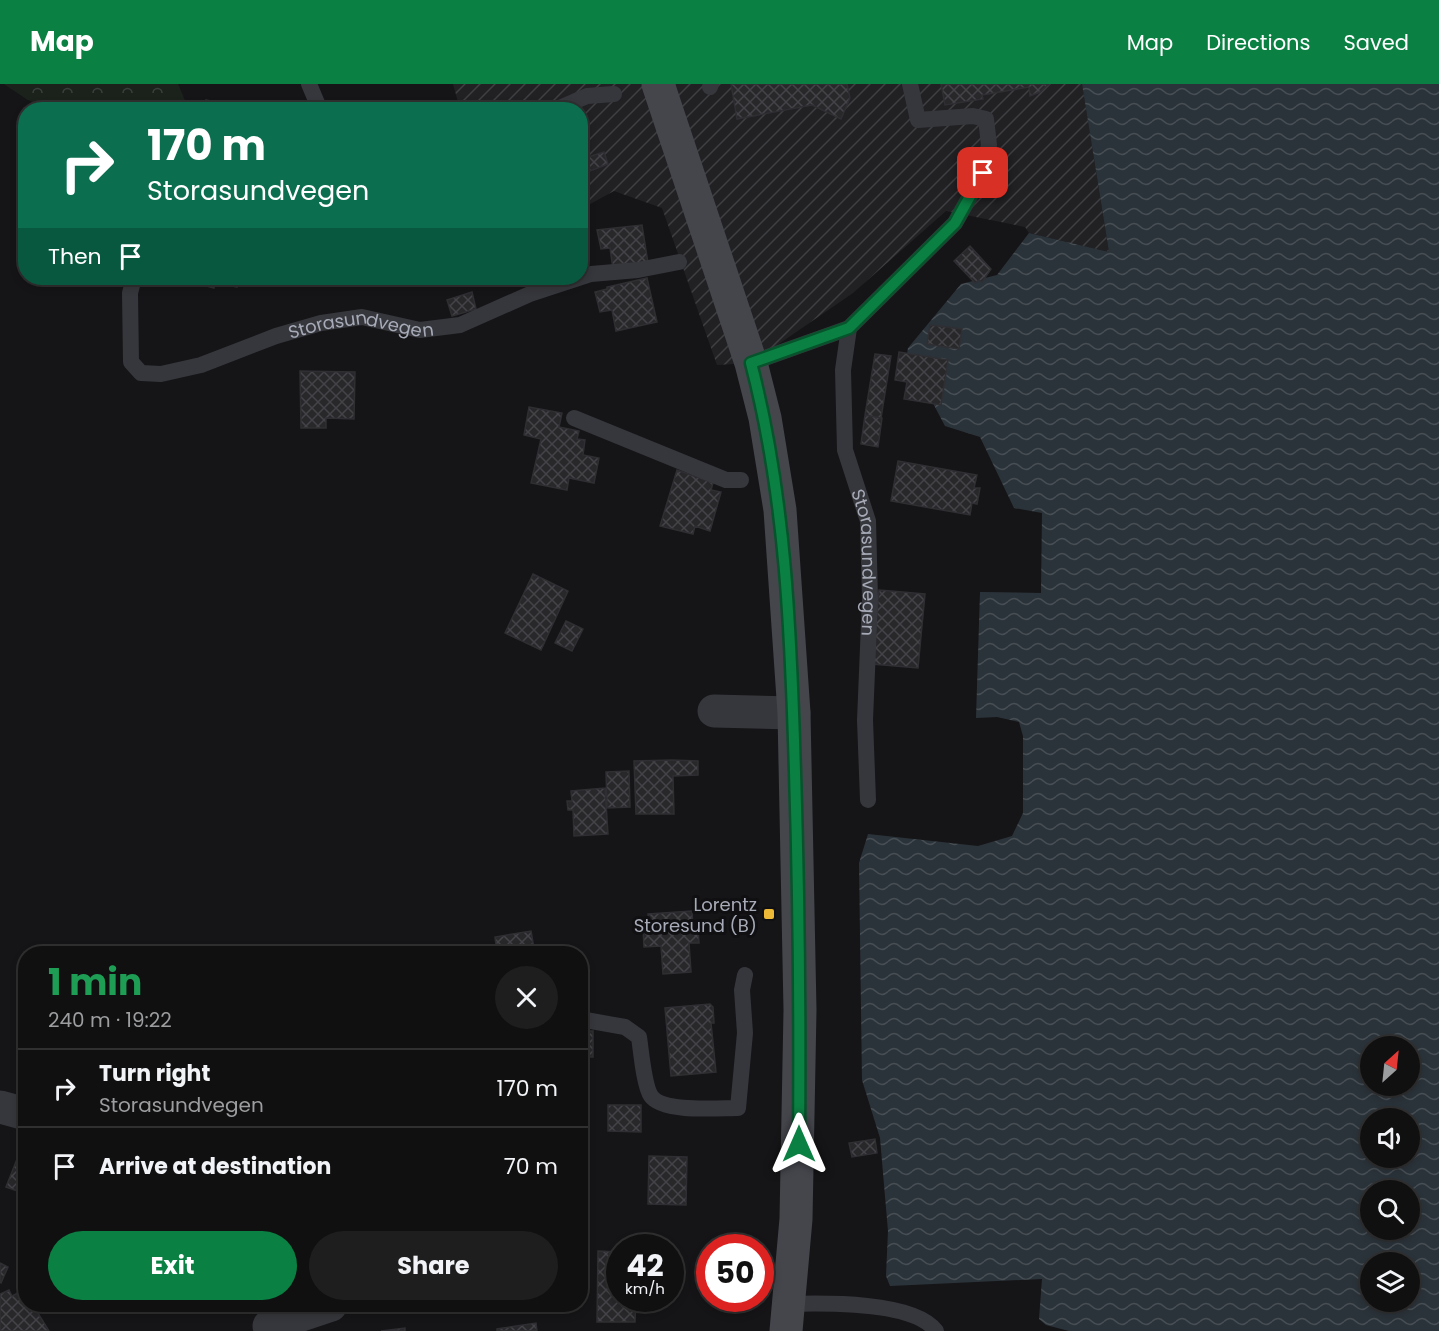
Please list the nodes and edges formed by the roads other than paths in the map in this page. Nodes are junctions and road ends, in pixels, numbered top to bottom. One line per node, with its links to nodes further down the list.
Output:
1 (309, 84): 5 (lane)
2 (658, 84): 12 (main road)
3 (910, 84): 11 (lane)
4 (614, 94): 6 (lane)
5 (317, 102)
6 (573, 102)
7 (679, 262): 8 (lane, Storasundvegen)
8 (588, 275)
9 (132, 285): 10 (lane, Storasundvegen)
10 (557, 285)
11 (849, 328): 12 (lane); 17 (lane, Storasundvegen)
12 (751, 363): 16 (main road)
13 (574, 418): 14 (lane)
14 (741, 480)
15 (714, 711): 16 (street)
16 (794, 713): 23 (main road)
17 (868, 800)
18 (745, 975): 19 (lane)
19 (588, 1020)
20 (0, 1107): 21 (street)
21 (18, 1112)
22 (303, 1312): 24 (street)
23 (787, 1317): 25 (lane)
24 (268, 1321)
25 (936, 1331)

